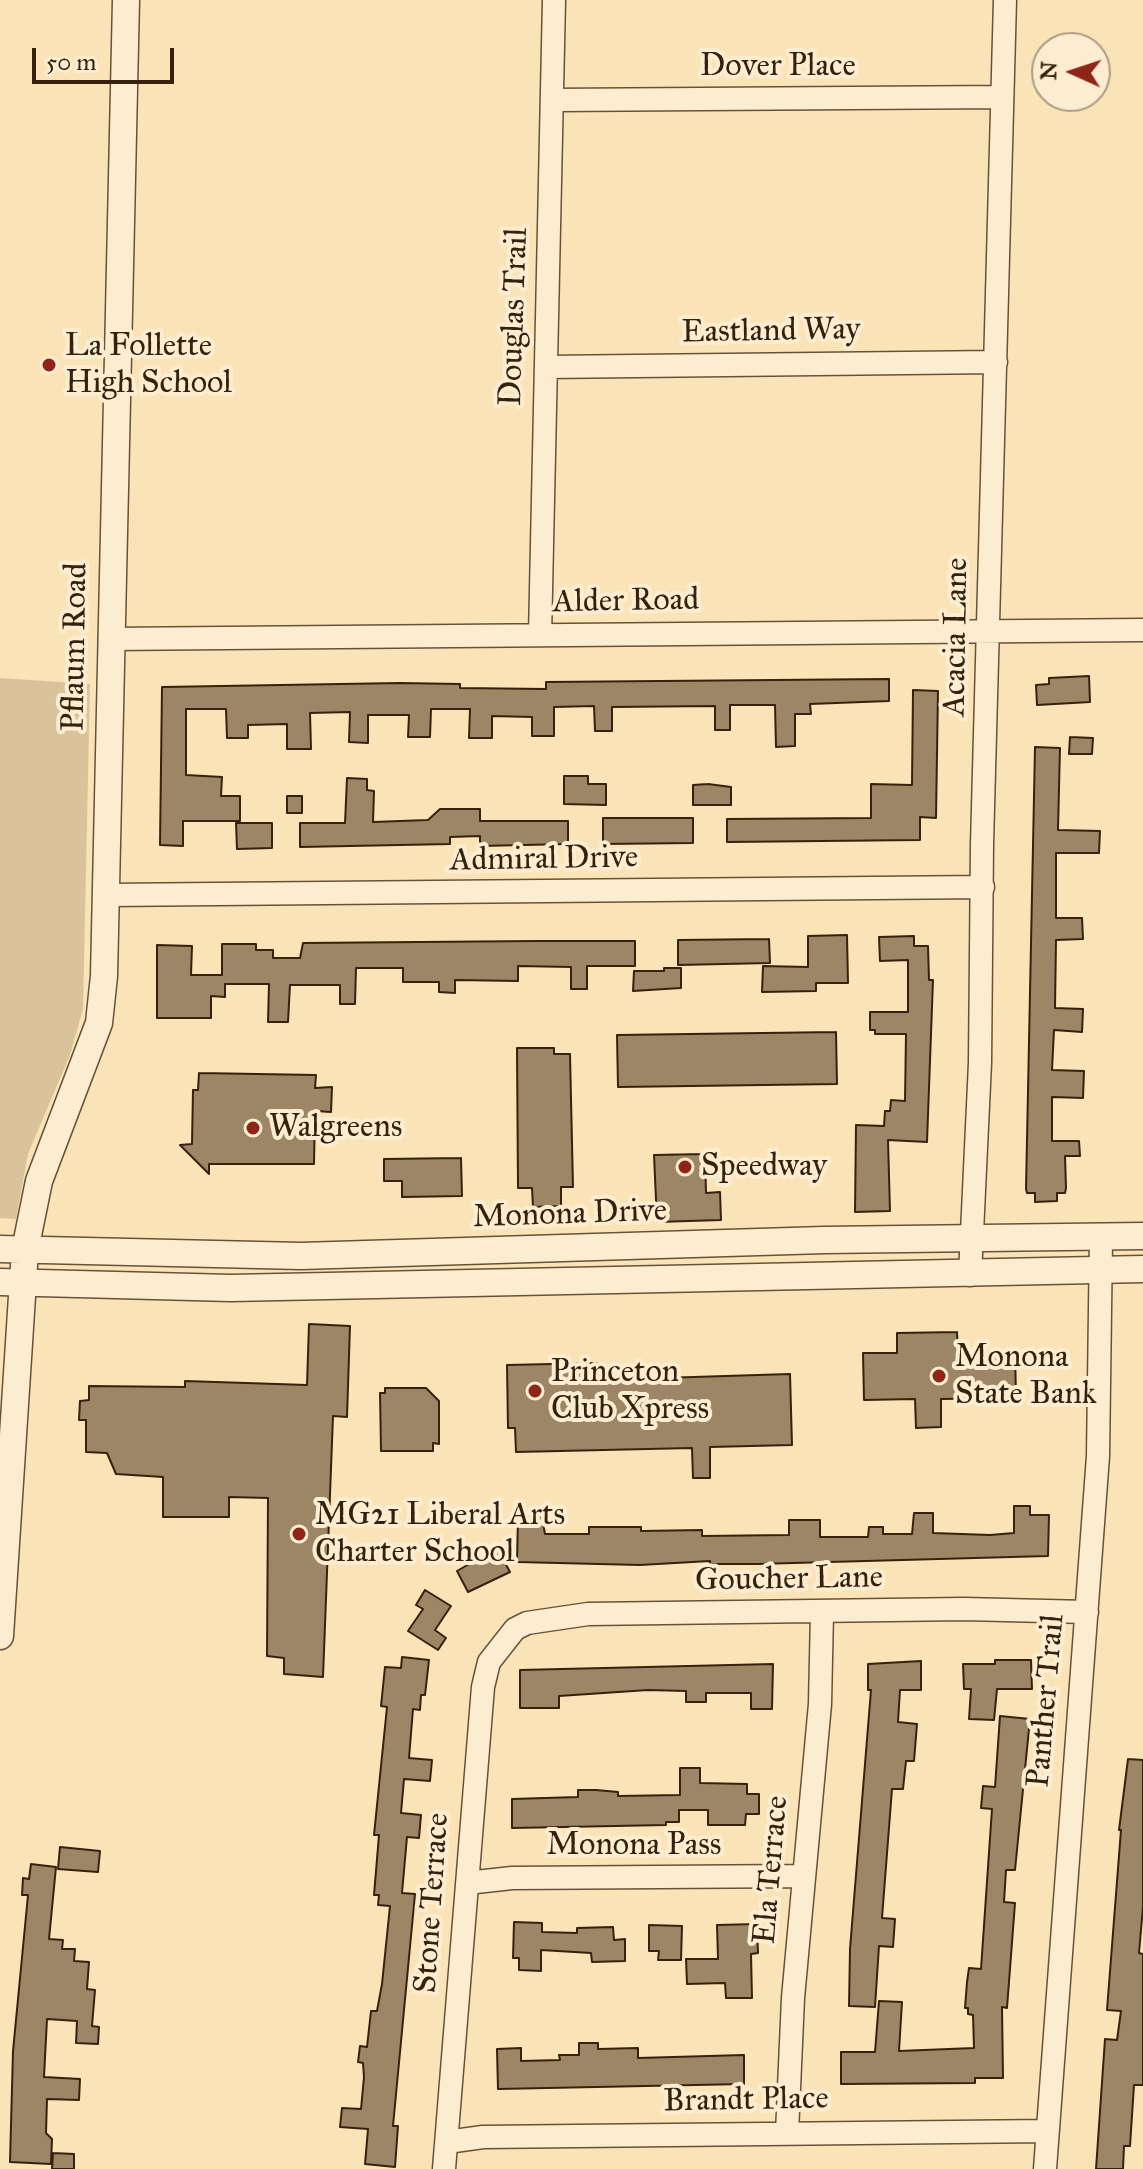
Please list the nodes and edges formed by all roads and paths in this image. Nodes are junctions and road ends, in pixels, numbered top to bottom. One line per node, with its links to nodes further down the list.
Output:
1 (126, 0): 11 (street, Pflaum Road)
2 (554, 0): 5 (street, Douglas Trail)
3 (1005, 0): 4 (street, Acacia Lane)
4 (1002, 97): 5 (street, Dover Place); 6 (street, Acacia Lane)
5 (553, 100): 7 (street, Douglas Trail)
6 (996, 362): 7 (street, Eastland Way); 9 (street, Acacia Lane)
7 (546, 367): 10 (street, Douglas Trail)
8 (1143, 630): 9 (street, Alder Road)
9 (988, 631): 10 (street, Alder Road); 12 (street, Acacia Lane)
10 (540, 635): 11 (street, Alder Road)
11 (110, 639): 13 (street, Pflaum Road)
12 (983, 887): 13 (street, Admiral Drive); 15 (street, Acacia Lane)
13 (107, 895): 17 (street, Pflaum Road)
14 (1143, 1236): 16 (street, Monona Drive)
15 (973, 1237): 16 (street, Monona Drive); 17 (street, Monona Drive); 20 (street, Acacia Lane)
16 (1101, 1237): 19 (street, Panther Trail)
17 (12, 1250): 21 (street, Pflaum Road)
18 (1143, 1269): 19 (street, Monona Drive)
19 (1101, 1271): 20 (street, Monona Drive); 22 (street, Panther Trail)
20 (970, 1275): 21 (street, Monona Drive)
21 (12, 1282): 24 (street, Pflaum Road)
22 (1087, 1612): 23 (street, Goucher Lane); 28 (street, Panther Trail)
23 (822, 1613): 25 (street, Goucher Lane); 26 (street, Ela Terrace)
24 (0, 1636)
25 (501, 1645): 27 (street, Stone Terrace)
26 (803, 1876): 27 (street, Monona Pass); 29 (street, Ela Terrace)
27 (467, 1883): 30 (street, Stone Terrace)
28 (1047, 2131): 29 (street, Brandt Place); 32 (street, Panther Trail)
29 (787, 2133): 30 (street, Brandt Place)
30 (447, 2142): 31 (street, Stone Terrace)
31 (444, 2169)
32 (1045, 2169)

